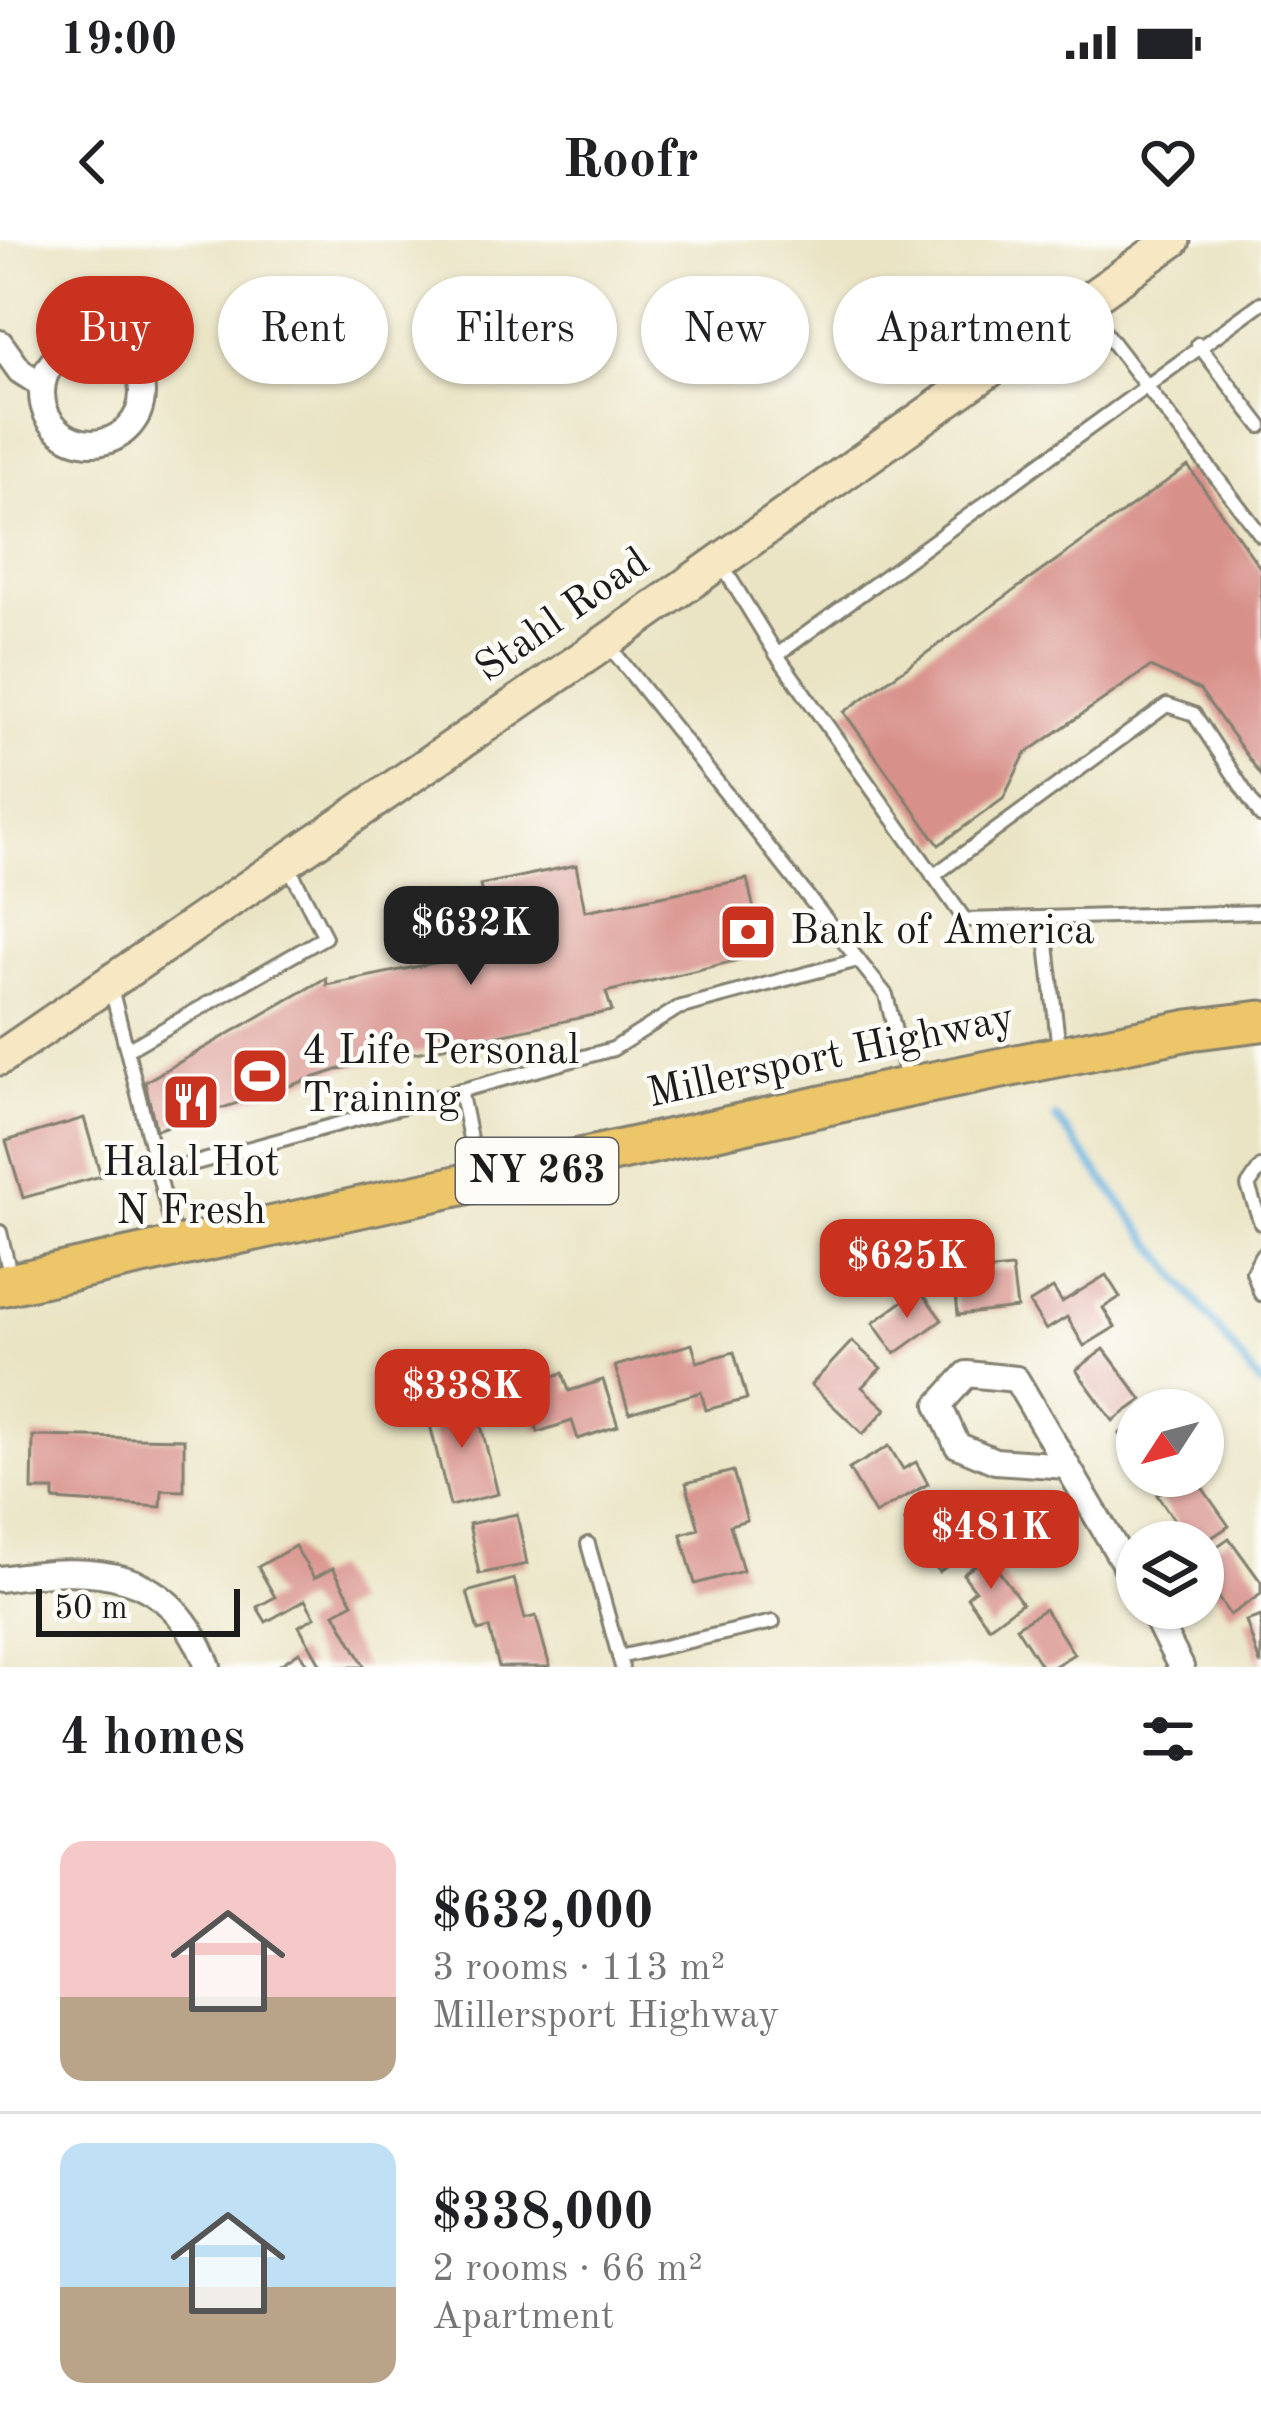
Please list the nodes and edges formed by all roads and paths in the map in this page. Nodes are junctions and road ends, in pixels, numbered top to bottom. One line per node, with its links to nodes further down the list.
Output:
1 (1173, 240): 2 (street, Stahl Road)
2 (1114, 281)
3 (1261, 303): 5 (lane)
4 (0, 343): 8 (street)
5 (1198, 344): 9 (lane); 10 (lane)
6 (1114, 346): 9 (lane)
7 (969, 384): 12 (street, Stahl Road)
8 (42, 385): 8 (street)
9 (1148, 391): 11 (lane); 14 (lane)
10 (1261, 426)
11 (1261, 535)
12 (719, 561): 13 (street, Stahl Road); 14 (lane)
13 (606, 642): 16 (street, Stahl Road); 20 (lane)
14 (777, 655): 17 (lane)
15 (1261, 816): 17 (lane)
16 (286, 862): 21 (street, Stahl Road); 23 (lane)
17 (933, 876): 19 (lane)
18 (1261, 912): 19 (lane)
19 (1044, 918): 24 (lane)
20 (858, 960): 26 (lane); 27 (lane)
21 (110, 983): 23 (lane); 25 (street, Stahl Road)
22 (1261, 1021): 24 (main road, Millersport Highway / NY 263)
23 (127, 1051): 29 (lane)
24 (1060, 1057): 26 (main road, Millersport Highway / NY 263)
25 (0, 1058)
26 (909, 1087): 30 (main road, Millersport Highway / NY 263)
27 (460, 1090): 29 (lane); 30 (lane)
28 (1261, 1167): 31 (lane)
29 (159, 1173): 33 (lane)
30 (480, 1184): 33 (main road, Millersport Highway / NY 263)
31 (1261, 1223)
32 (0, 1232): 35 (lane)
33 (178, 1250): 35 (main road, Millersport Highway / NY 263)
34 (1261, 1256): 36 (lane)
35 (6, 1284)
36 (1261, 1294)
37 (1067, 1466): 37 (street); 39 (street)
38 (588, 1544): 43 (lane)
39 (1116, 1549)
40 (0, 1579): 44 (street)
41 (773, 1622): 43 (lane)
42 (1162, 1629): 45 (street)
43 (621, 1662)
44 (208, 1667)
45 (1181, 1667)

